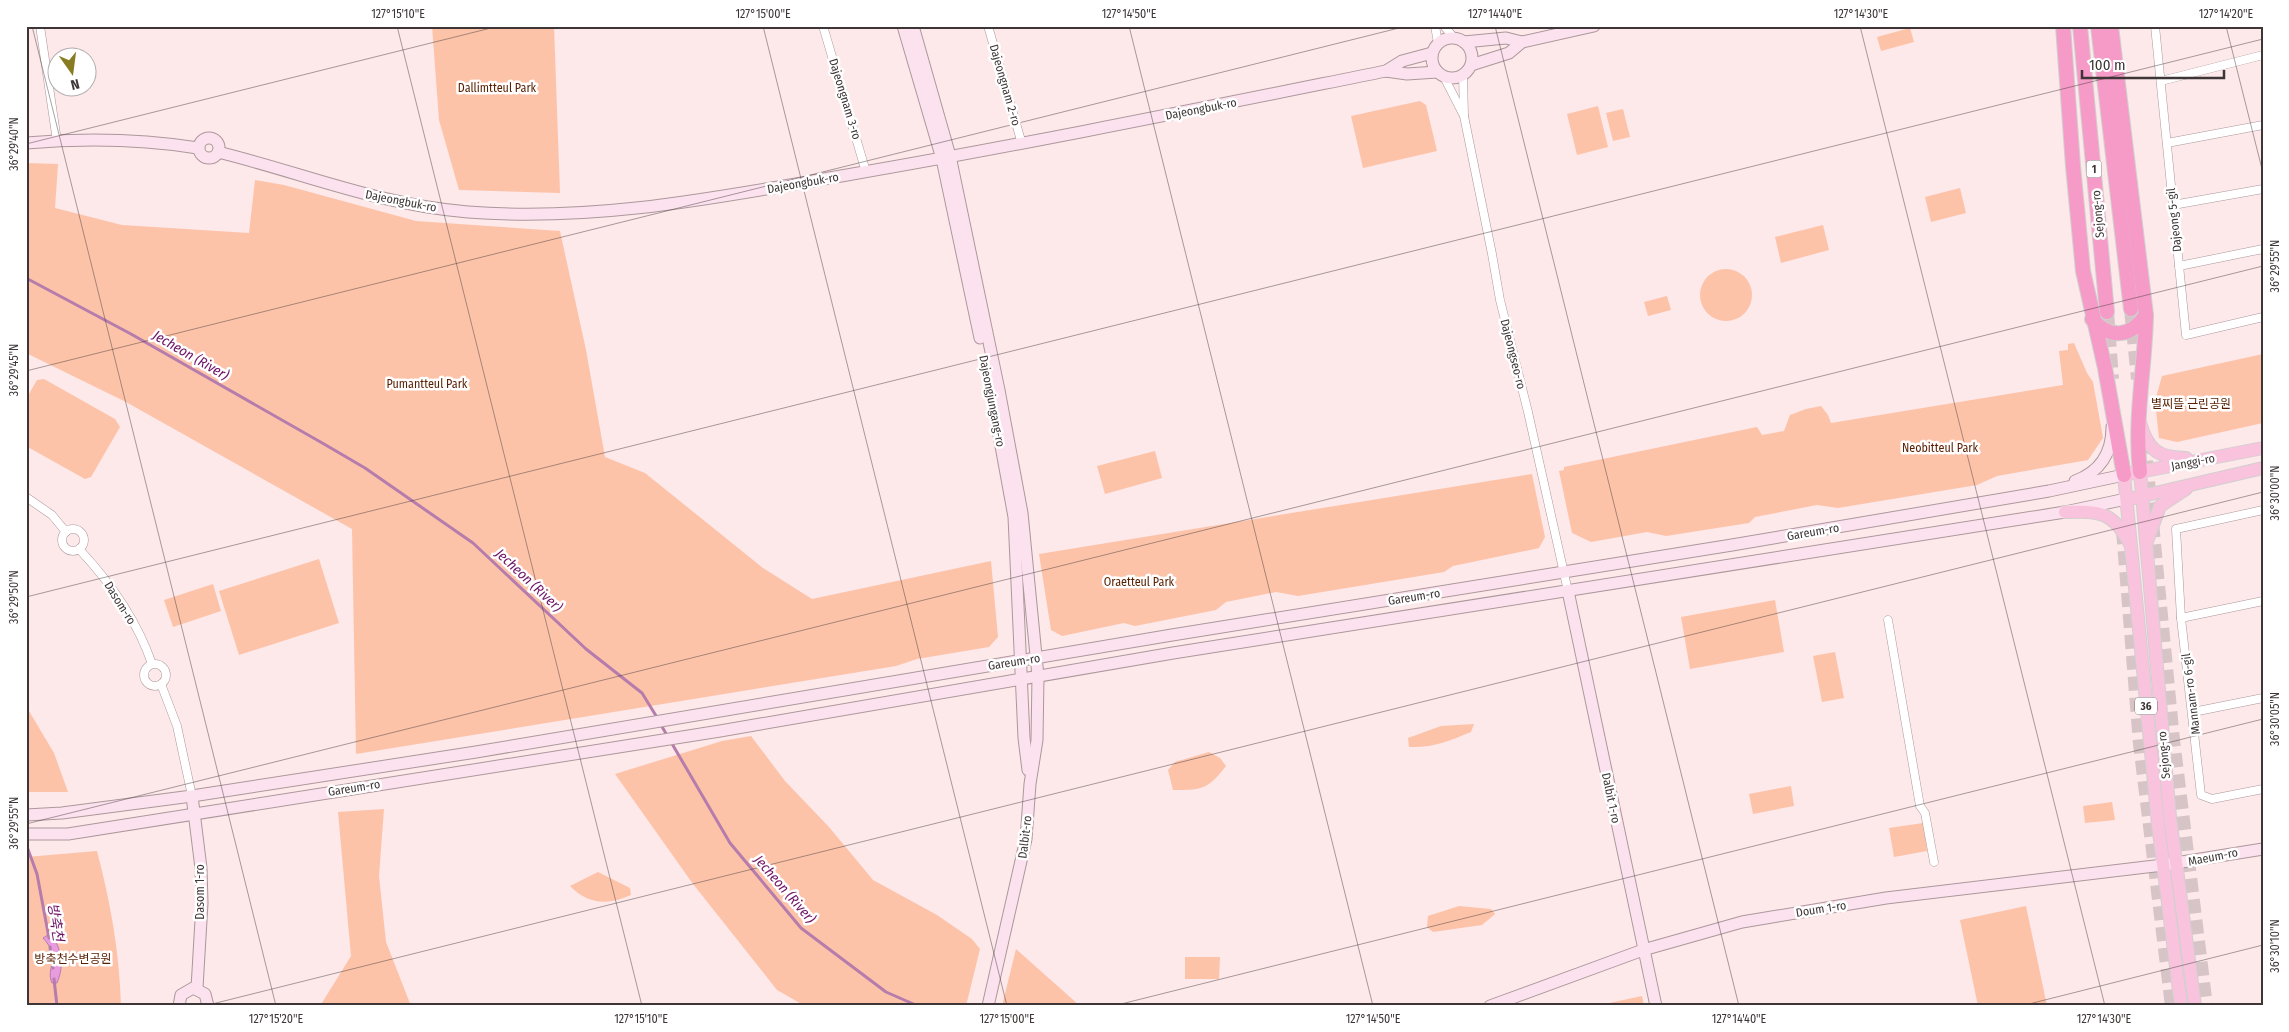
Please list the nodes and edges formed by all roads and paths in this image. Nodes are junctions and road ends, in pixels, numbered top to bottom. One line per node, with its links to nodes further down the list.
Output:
1 (40, 26): 25 (street)
2 (823, 26): 30 (street, Dajeongnam 3-ro)
3 (903, 26): 29 (street, Dajeongjungang-ro)
4 (913, 26): 29 (street, Dajeongjungang-ro)
5 (988, 26): 28 (street, Dajeongnam 2-ro)
6 (1435, 26): 16 (street)
7 (1444, 26): 14 (street)
8 (1594, 26): 15 (street)
9 (2063, 26): 39 (highway)
10 (2080, 26): 36 (highway, Sejong-ro / 1)
11 (2098, 26): 35 (highway, Sejong-ro / 1)
12 (2111, 26): 37 (highway)
13 (2155, 26): 22 (street, Dajeong 5-gil)
14 (1459, 40): 15 (street); 16 (street); 18 (street)
15 (1522, 42): 18 (street)
16 (1435, 48): 19 (street); 20 (street)
17 (2263, 55): 22 (street)
18 (1471, 65): 21 (street)
19 (1386, 71): 20 (street); 28 (street, Dajeongbuk-ro)
20 (1441, 75): 21 (street); 23 (street)
21 (1463, 75): 23 (street)
22 (2161, 82): 27 (street, Dajeong 5-gil)
23 (1464, 116): 58 (street, Dajeongseo-ro)
24 (2263, 125): 27 (street)
25 (57, 140): 26 (street); 30 (street, Dajeongbuk-ro)
26 (26, 143)
27 (2167, 143): 32 (street, Dajeong 5-gil)
28 (1022, 144): 29 (street, Dajeongbuk-ro)
29 (946, 158): 30 (street, Dajeongbuk-ro); 63 (street, Dajeongjungang-ro); 64 (street, Dajeongjungang-ro)
30 (866, 172)
31 (2263, 189): 32 (street)
32 (2173, 205): 34 (street, Dajeong 5-gil)
33 (2263, 249): 34 (street)
34 (2179, 266): 38 (street, Dajeong 5-gil)
35 (2132, 309)
36 (2107, 312)
37 (2146, 315): 39 (highway); 40 (highway)
38 (2263, 317)
39 (2092, 319): 41 (highway)
40 (2138, 415): 43 (main road); 45 (highway)
41 (2113, 416): 46 (highway); 48 (street)
42 (2263, 448): 43 (main road, Janggi-ro)
43 (2211, 459): 45 (main road, Janggi-ro)
44 (2263, 468): 47 (main road, Janggi-ro / 36)
45 (2140, 472): 46 (main road, Janggi-ro); 49 (main road, Sejong-ro / 36)
46 (2124, 475): 48 (street, Gareum-ro); 51 (main road, Sejong-ro / 36)
47 (2211, 479): 49 (main road, Janggi-ro); 56 (main road, 36)
48 (2049, 491): 58 (street, Gareum-ro)
49 (2142, 496): 51 (main road, Janggi-ro); 56 (main road, Sejong-ro / 36)
50 (26, 497): 54 (street, Dasom-ro)
51 (2126, 499): 53 (street, Gareum-ro); 55 (main road, Sejong-ro / 36)
52 (2263, 510): 61 (street, Mannam-ro 6-gil)
53 (2065, 512): 55 (main road); 59 (street, Gareum-ro)
54 (66, 532): 57 (street, Dasom-ro); 57 (street, Dasom-ro)
55 (2131, 545): 79 (main road, Sejong-ro / 36)
56 (2146, 545): 79 (main road, Sejong-ro / 36)
57 (79, 549): 65 (street, Dasom-ro)
58 (1564, 572): 59 (street, Dajeongseo-ro); 63 (street, Gareum-ro)
59 (1568, 591): 66 (street, Gareum-ro); 80 (street, Dalbit 1-ro)
60 (2263, 601): 61 (street)
61 (2181, 618): 70 (street, Mannam-ro 6-gil)
62 (1888, 620): 78 (street)
63 (1036, 659): 64 (street, Gareum-ro); 66 (street, Dajeongjungang-ro)
64 (1020, 662): 67 (street, Dajeongjungang-ro); 73 (street, Gareum-ro)
65 (152, 664): 68 (street, Dasom-ro); 68 (street, Dasom-ro)
66 (1038, 676): 67 (street, Gareum-ro); 71 (street, Dalbit-ro)
67 (1022, 678): 71 (street, Dajeongjungang-ro); 74 (street, Gareum-ro)
68 (161, 684): 73 (street, Dasom-ro)
69 (2263, 698): 70 (street)
70 (2193, 712): 72 (street, Mannam-ro 6-gil)
71 (1030, 784): 82 (street, Dalbit-ro)
72 (2263, 789)
73 (192, 796): 74 (street, Dasom 1-ro); 75 (street, Gareum-ro)
74 (194, 813): 76 (street, Gareum-ro); 81 (street, Dasom 1-ro)
75 (26, 815)
76 (26, 834)
77 (2263, 849): 79 (street, Maeum-ro)
78 (1934, 862)
79 (2169, 864): 80 (street, Doum 1-ro); 87 (main road, Sejong-ro / 36); 88 (main road, Sejong-ro / 36)
80 (1643, 950): 85 (street, Doum 1-ro); 86 (street, Dalbit 1-ro)
81 (197, 988): 83 (street); 84 (street)
82 (988, 1001)
83 (179, 1006)
84 (208, 1006)
85 (1490, 1006)
86 (1656, 1006)
87 (2181, 1006)
88 (2195, 1006)

